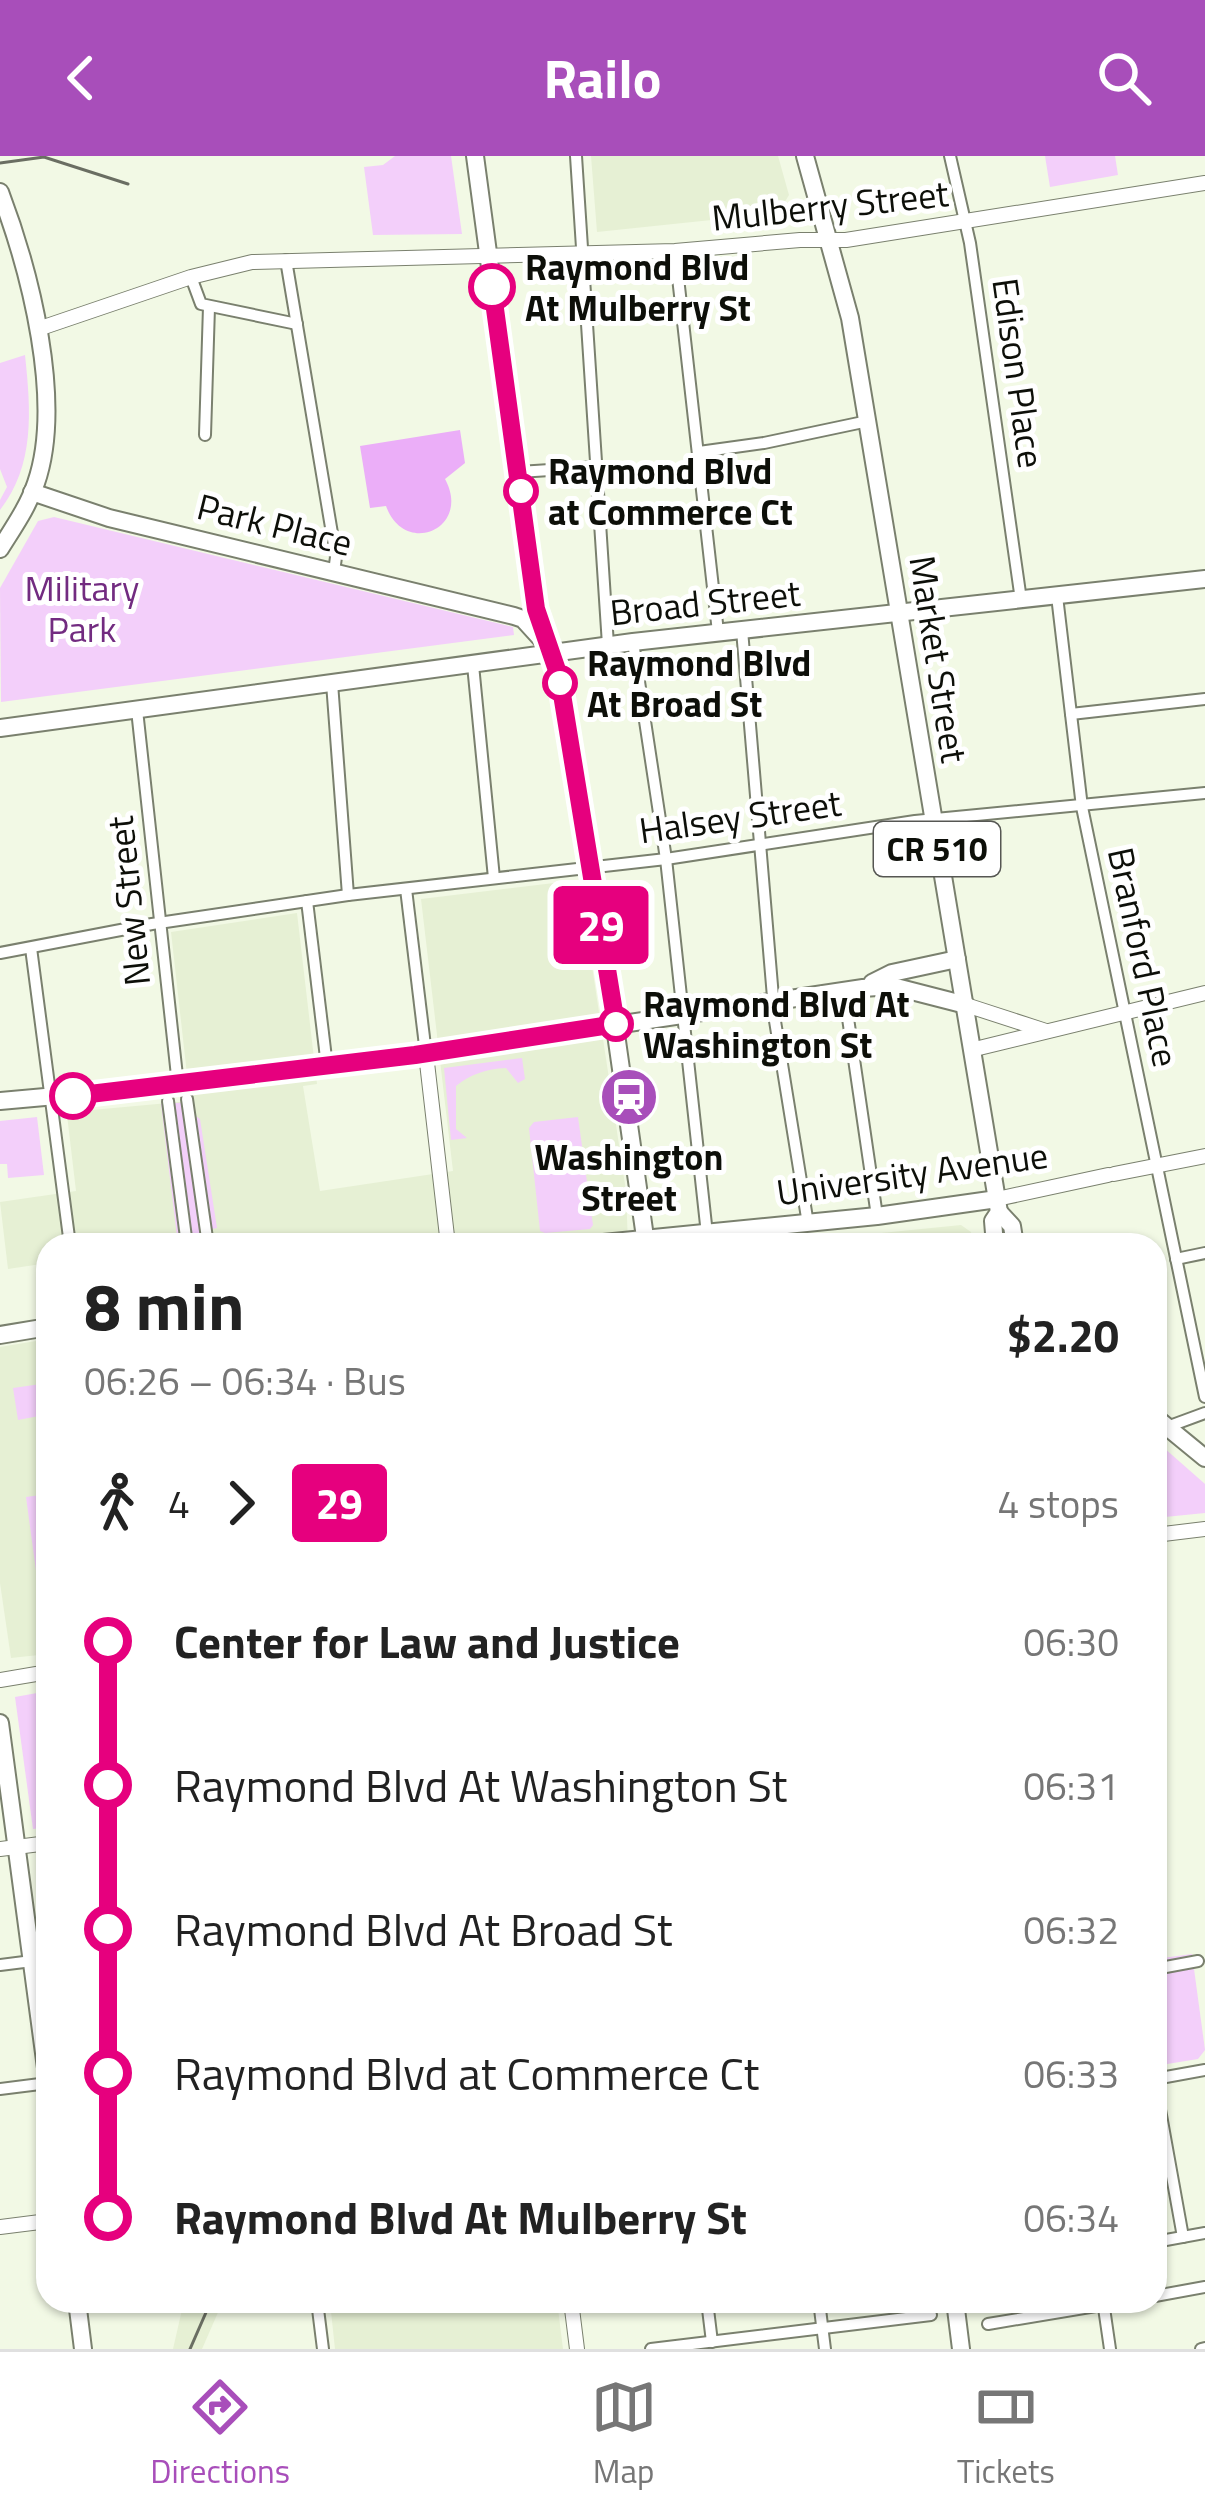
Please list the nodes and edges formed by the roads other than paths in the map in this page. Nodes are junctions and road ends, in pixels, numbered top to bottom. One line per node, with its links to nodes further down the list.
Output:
1 (475, 156): 11 (main road)
2 (576, 156): 10 (street)
3 (805, 156): 8 (main road, Market Street / CR 510)
4 (950, 156): 7 (street, Edison Place)
5 (1205, 183): 7 (street, Mulberry Street)
6 (0, 192): 16 (main road)
7 (964, 220): 8 (street, Mulberry Street); 27 (street, Edison Place)
8 (831, 240): 9 (street, Mulberry Street); 17 (main road, Market Street / CR 510)
9 (675, 251): 10 (street, Mulberry Street); 19 (street)
10 (582, 253): 11 (street, Mulberry Street); 20 (street)
11 (487, 257): 12 (street, Mulberry Street); 21 (main road)
12 (286, 260): 13 (street, Mulberry Street); 15 (street)
13 (191, 277): 14 (street); 16 (street, Mulberry Street)
14 (209, 307): 15 (street); 18 (street)
15 (297, 324): 24 (street)
16 (38, 329): 22 (main road)
17 (868, 421): 19 (street); 28 (main road, Market Street / CR 510)
18 (205, 435)
19 (699, 452): 30 (street)
20 (596, 467): 21 (street); 32 (street)
21 (519, 472): 33 (main road)
22 (32, 492): 23 (main road); 24 (main road, Park Place)
23 (0, 549)
24 (334, 572): 33 (main road, Park Place)
25 (1205, 579): 26 (main road, Broad Street)
26 (1057, 596): 27 (main road, Broad Street); 38 (street, Branford Place)
27 (1021, 600): 28 (main road, Broad Street)
28 (896, 614): 29 (main road, Broad Street); 42 (main road, Market Street / CR 510)
29 (742, 630): 30 (main road, Broad Street); 43 (street)
30 (718, 632): 31 (main road, Broad Street)
31 (633, 642): 32 (main road, Broad Street); 44 (street)
32 (608, 645): 33 (main road, Broad Street)
33 (552, 654): 34 (main road, Broad Street); 45 (main road)
34 (473, 665): 35 (main road, Broad Street); 46 (street)
35 (332, 683): 37 (main road, Broad Street); 48 (street)
36 (1205, 699): 38 (street)
37 (137, 710): 39 (main road, Broad Street); 50 (street, New Street)
38 (1071, 714): 41 (street, Branford Place)
39 (2, 725)
40 (1205, 794): 41 (street, Halsey Street)
41 (1082, 807): 42 (street, Halsey Street); 58 (street, Branford Place)
42 (932, 820): 43 (street, Halsey Street); 53 (main road, Market Street / CR 510)
43 (760, 844): 44 (street, Halsey Street); 56 (street)
44 (666, 859): 45 (street, Halsey Street); 59 (street)
45 (592, 866): 46 (street, Halsey Street); 60 (main road)
46 (494, 878): 47 (street, Halsey Street)
47 (406, 889): 48 (street, Halsey Street); 63 (street)
48 (348, 895): 49 (street, Halsey Street)
49 (307, 901): 50 (street, Halsey Street); 64 (street)
50 (160, 923): 51 (street, Halsey Street); 65 (street, New Street)
51 (31, 947): 52 (street, Halsey Street); 66 (street)
52 (0, 953)
53 (957, 959): 54 (main road); 57 (main road, Market Street / CR 510)
54 (853, 989): 56 (main road); 57 (main road); 77 (street)
55 (1205, 993): 58 (street)
56 (774, 1002): 59 (main road); 78 (street)
57 (966, 1005): 61 (street); 62 (main road, Market Street / CR 510)
58 (1125, 1012): 61 (street); 73 (street, Branford Place)
59 (682, 1014): 60 (main road); 84 (street)
60 (616, 1024): 63 (main road); 83 (main road)
61 (1046, 1031): 62 (street)
62 (975, 1049): 76 (main road, Market Street / CR 510)
63 (426, 1054): 64 (main road); 82 (street)
64 (327, 1066): 65 (main road)
65 (178, 1095): 66 (main road); 68 (street); 69 (street)
66 (51, 1097): 67 (main road); 79 (street)
67 (0, 1101)
68 (190, 1122): 69 (street); 70 (street)
69 (172, 1133): 72 (street)
70 (194, 1150): 72 (street); 74 (street)
71 (1205, 1156): 73 (street, University Avenue)
72 (176, 1161): 75 (street)
73 (1156, 1166): 76 (street, University Avenue); 89 (street, Branford Place)
74 (202, 1203): 75 (street); 81 (street)
75 (182, 1205): 80 (street)
76 (998, 1205): 77 (main road, University Avenue); 86 (main road, Market Street); 87 (main road, CR 510)
77 (877, 1216): 78 (main road, University Avenue)
78 (808, 1223): 85 (main road, University Avenue)
79 (68, 1233)
80 (186, 1233)
81 (205, 1233)
82 (447, 1233)
83 (644, 1233)
84 (707, 1233)
85 (724, 1233)
86 (994, 1233)
87 (1013, 1233)
88 (1205, 1253): 89 (street)
89 (1176, 1259): 92 (street, Branford Place)
90 (36, 1329): 91 (main road)
91 (0, 1335)
92 (1205, 1397)
93 (1205, 1413): 94 (street)
94 (1167, 1421)
95 (1167, 1427): 96 (main road)
96 (1205, 1458)
97 (1205, 1529): 98 (street)
98 (1167, 1534)
99 (36, 1674): 100 (street)
100 (0, 1680)
101 (0, 1724): 102 (main road)
102 (9, 1848): 103 (main road)
103 (32, 1961): 105 (street); 107 (main road)
104 (1198, 1961): 106 (street)
105 (0, 1965)
106 (1167, 1967)
107 (36, 1992)
108 (1205, 2070): 109 (street)
109 (1167, 2078)
110 (36, 2084): 111 (street)
111 (0, 2089)
112 (1167, 2147): 116 (street)
113 (36, 2223): 114 (street)
114 (0, 2227)
115 (1205, 2234): 116 (street)
116 (1183, 2237): 117 (street)
117 (1167, 2240)
118 (1205, 2288): 119 (street)
119 (1167, 2294)
120 (78, 2313): 132 (main road)
121 (318, 2313): 133 (street)
122 (572, 2313): 134 (street)
123 (708, 2313): 131 (street)
124 (821, 2313): 130 (street)
125 (957, 2313): 137 (main road)
126 (1048, 2313): 129 (street)
127 (1105, 2313): 138 (street)
128 (931, 2315): 130 (street)
129 (988, 2324)
130 (823, 2329): 131 (street); 136 (street)
131 (712, 2342): 135 (street)
132 (83, 2349)
133 (323, 2349)
134 (577, 2349)
135 (651, 2349)
136 (825, 2349)
137 (961, 2349)
138 (1110, 2349)

